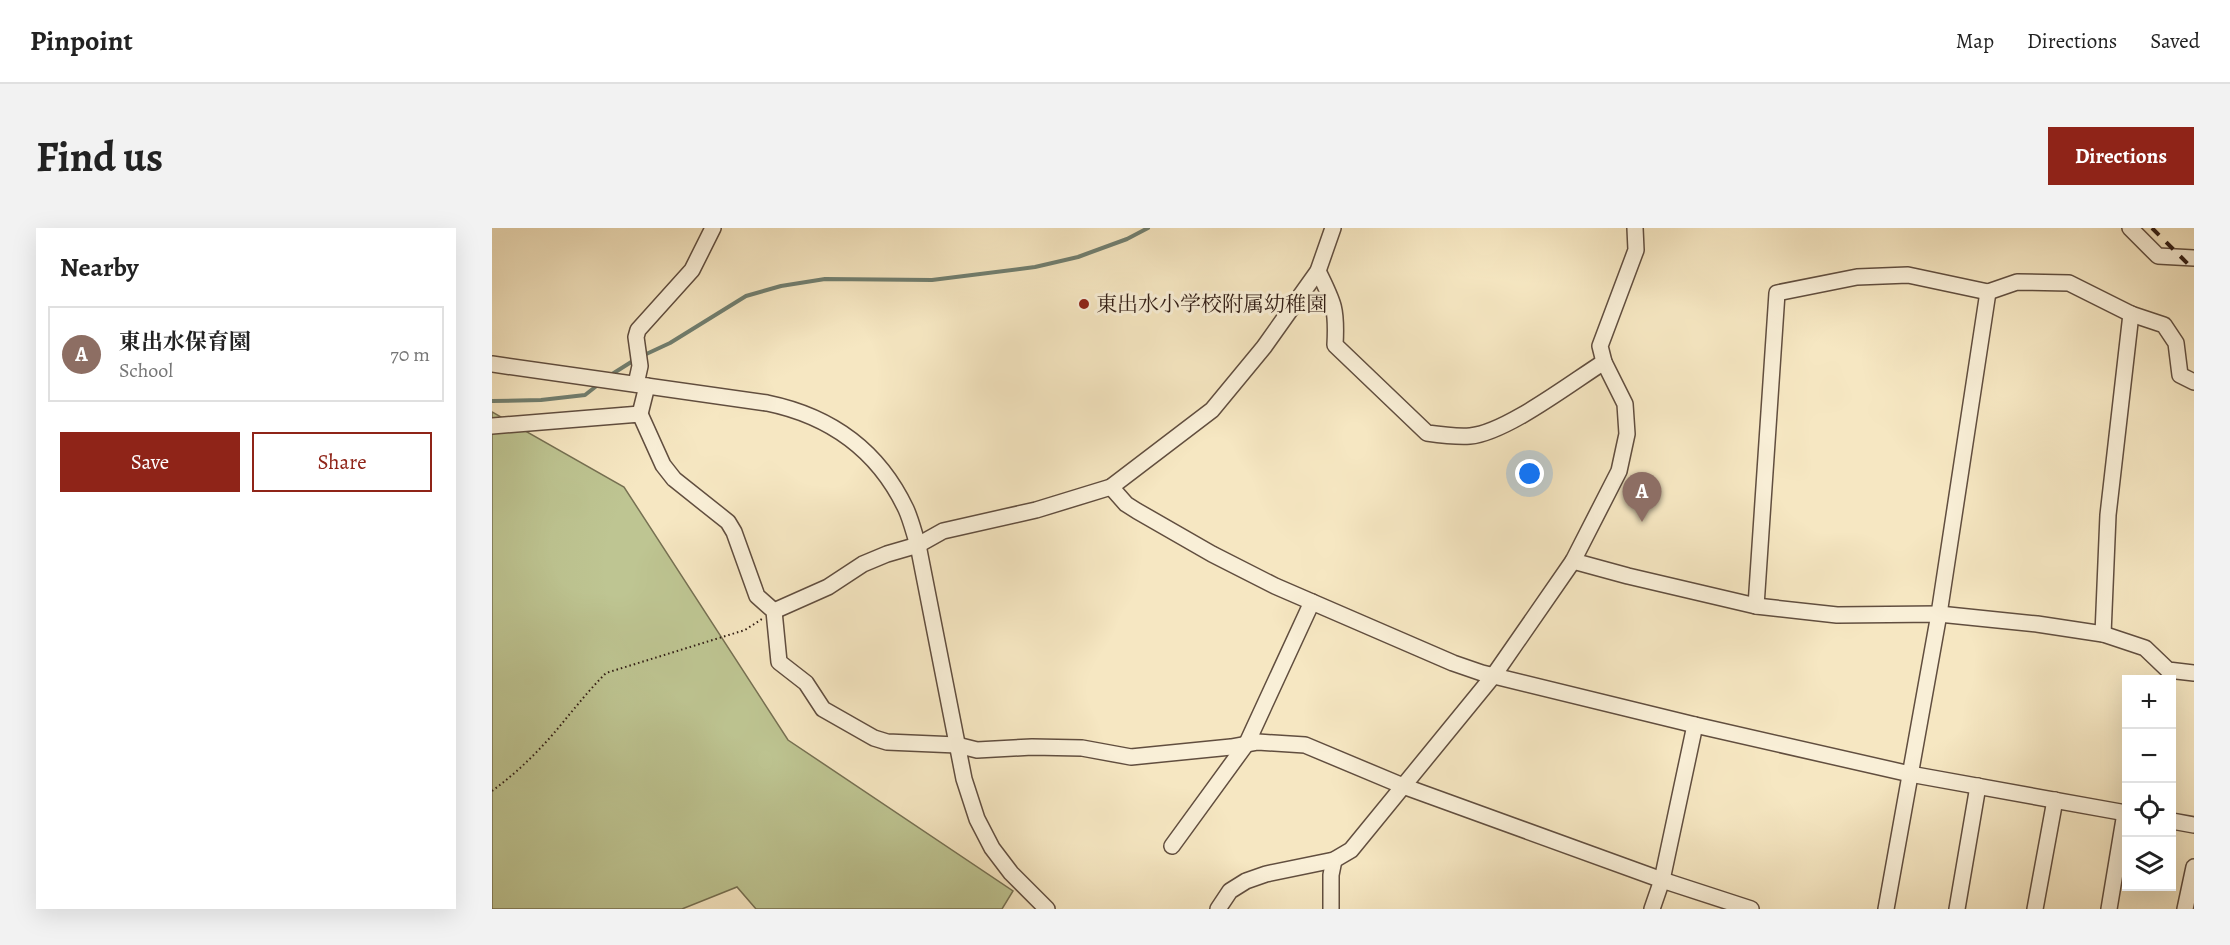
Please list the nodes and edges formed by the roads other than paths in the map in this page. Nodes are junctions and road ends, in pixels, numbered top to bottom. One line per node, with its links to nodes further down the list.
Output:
1 (713, 228): 12 (street)
2 (1333, 228): 6 (street)
3 (1635, 228): 9 (street)
4 (2130, 228): 5 (street)
5 (2194, 258)
6 (1318, 271): 9 (street); 15 (street)
7 (1988, 292): 8 (street); 19 (street); 21 (street)
8 (2131, 314): 11 (street); 22 (street)
9 (1605, 362): 17 (street)
10 (492, 364): 12 (street)
11 (2194, 382)
12 (642, 385): 13 (street); 16 (street)
13 (640, 414): 14 (street); 20 (street)
14 (492, 426)
15 (1111, 487): 16 (street); 18 (street)
16 (918, 545): 20 (street); 27 (street)
17 (1573, 561): 19 (street); 24 (street)
18 (1312, 602): 24 (street); 26 (street)
19 (1756, 606): 21 (street)
20 (774, 611): 27 (street)
21 (1939, 614): 22 (street); 28 (street)
22 (2103, 634): 23 (street)
23 (2194, 673)
24 (1494, 675): 25 (street); 29 (street)
25 (1695, 725): 28 (street); 39 (street)
26 (1247, 743): 27 (street); 29 (street); 36 (street)
27 (957, 745): 40 (street)
28 (1910, 774): 30 (street); 45 (street)
29 (1403, 786): 37 (street); 39 (street)
30 (1978, 786): 31 (street); 46 (street)
31 (2055, 800): 32 (street); 47 (street)
32 (2122, 812)
33 (2176, 822): 34 (street)
34 (2194, 825)
35 (2122, 836): 48 (street)
36 (1172, 846)
37 (1334, 860): 41 (street); 42 (street)
38 (2194, 867): 49 (street)
39 (1662, 880): 43 (street); 44 (street)
40 (1047, 909)
41 (1218, 909)
42 (1332, 909)
43 (1652, 909)
44 (1751, 909)
45 (1886, 909)
46 (1957, 909)
47 (2035, 909)
48 (2109, 909)
49 (2185, 909)

